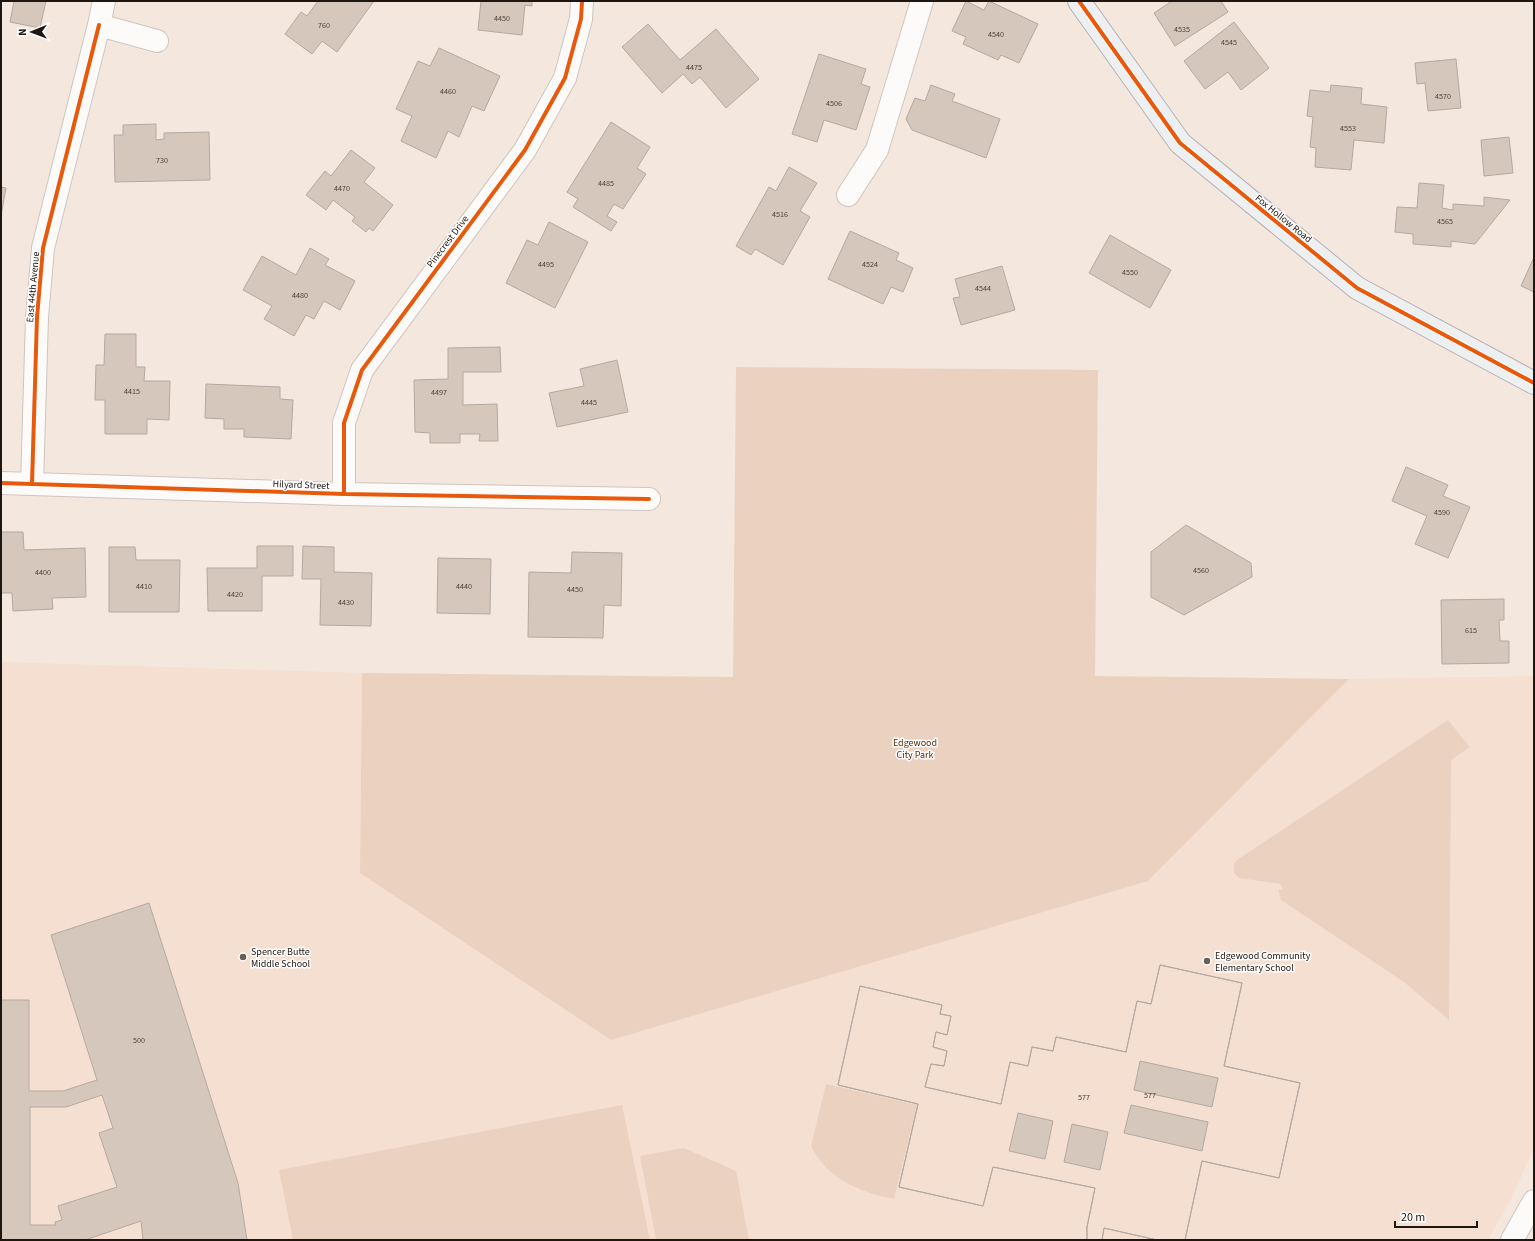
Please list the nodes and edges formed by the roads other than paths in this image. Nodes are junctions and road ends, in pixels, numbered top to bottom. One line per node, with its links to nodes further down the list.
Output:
1 (104, 1): 5 (street, East 44th Avenue)
2 (582, 1): 11 (street, Pinecrest Drive)
3 (922, 1): 7 (street)
4 (1079, 1): 8 (main road, Fox Hollow Road)
5 (99, 25): 6 (street); 10 (street, East 44th Avenue)
6 (157, 41)
7 (848, 195)
8 (1534, 383)
9 (1, 484): 10 (street, Hilyard Street)
10 (32, 484): 11 (street, Hilyard Street)
11 (344, 494): 12 (street, Hilyard Street)
12 (649, 499)
13 (1534, 1201): 14 (street)
14 (1512, 1240)

